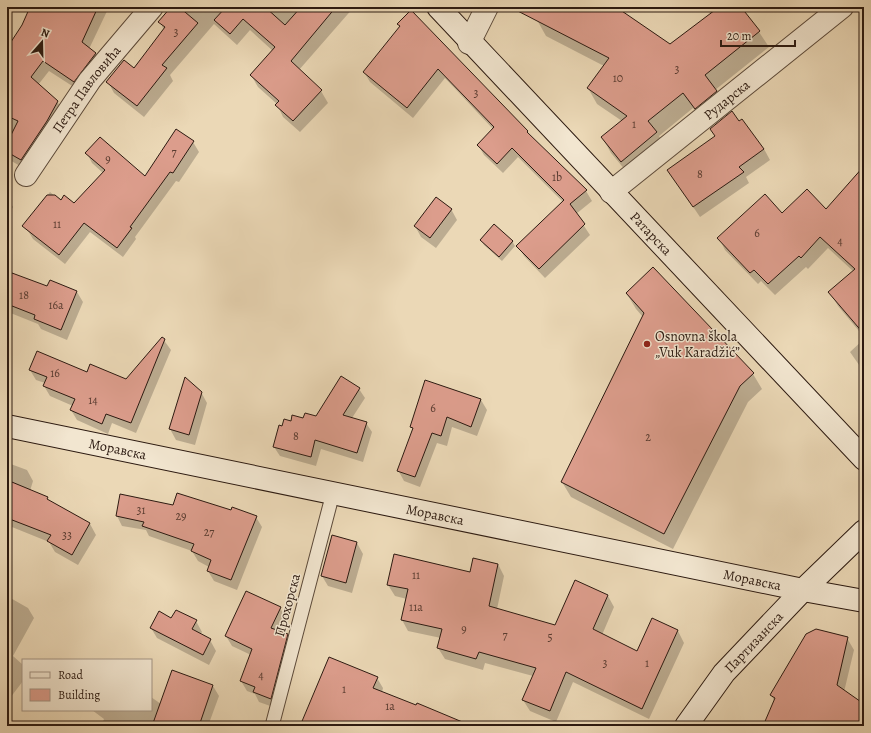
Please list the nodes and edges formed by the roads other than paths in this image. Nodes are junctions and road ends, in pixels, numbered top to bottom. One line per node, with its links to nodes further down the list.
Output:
1 (152, 7): 6 (street, Петра Павловића)
2 (438, 7): 5 (street, Ратарска)
3 (487, 7): 5 (street)
4 (842, 7): 7 (street, Рударска)
5 (469, 42): 7 (street, Ратарска)
6 (26, 174)
7 (612, 192): 9 (street, Ратарска)
8 (7, 426): 10 (street, Моравска)
9 (864, 459)
10 (334, 493): 12 (street, Моравска); 14 (lane, Прохорска)
11 (864, 531): 12 (street, Партизанска)
12 (803, 590): 13 (street, Моравска); 15 (street, Партизанска)
13 (864, 601)
14 (272, 726)
15 (686, 726)

